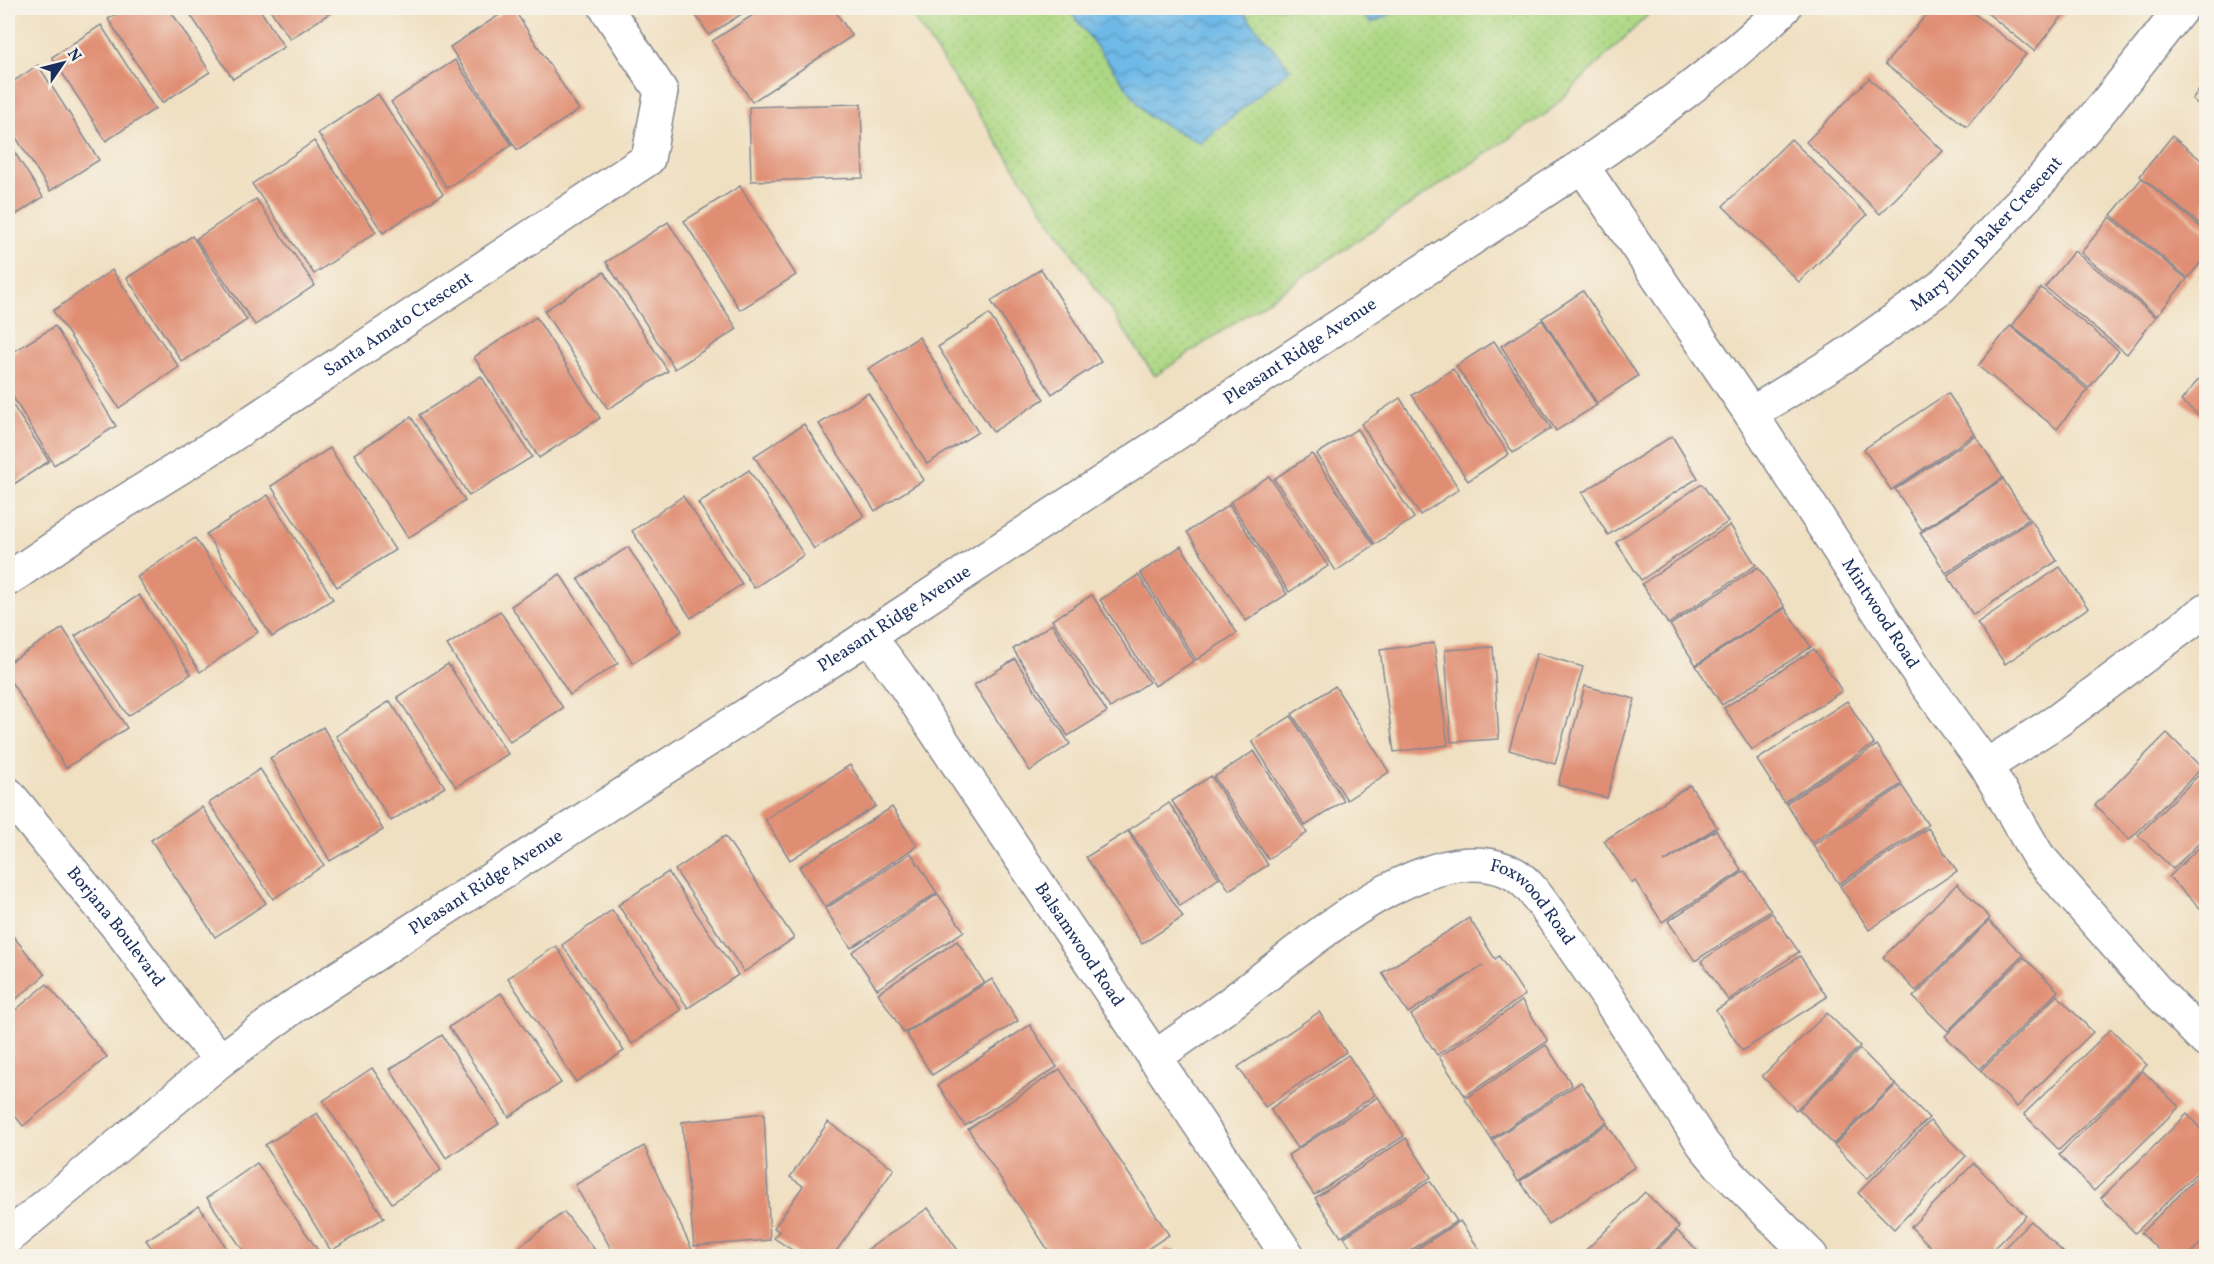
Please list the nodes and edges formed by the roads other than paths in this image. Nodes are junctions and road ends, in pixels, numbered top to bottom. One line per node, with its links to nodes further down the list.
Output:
1 (606, 8): 6 (street, Santa Amato Crescent)
2 (1784, 8): 4 (street, Pleasant Ridge Avenue)
3 (2182, 8): 5 (street, Mary Ellen Baker Crescent)
4 (1582, 166): 5 (street, Mintwood Road); 8 (street, Pleasant Ridge Avenue)
5 (1751, 414): 9 (street, Mintwood Road)
6 (8, 579)
7 (2206, 610): 9 (street)
8 (868, 635): 12 (street, Balsamwood Road); 13 (street, Pleasant Ridge Avenue)
9 (1986, 766): 11 (street, Mintwood Road)
10 (8, 794): 13 (street, Borjana Boulevard)
11 (2206, 1041)
12 (1154, 1058): 15 (street, Balsamwood Road); 16 (street, Foxwood Road)
13 (221, 1060): 14 (street, Pleasant Ridge Avenue)
14 (8, 1237)
15 (1288, 1257)
16 (1811, 1257)

